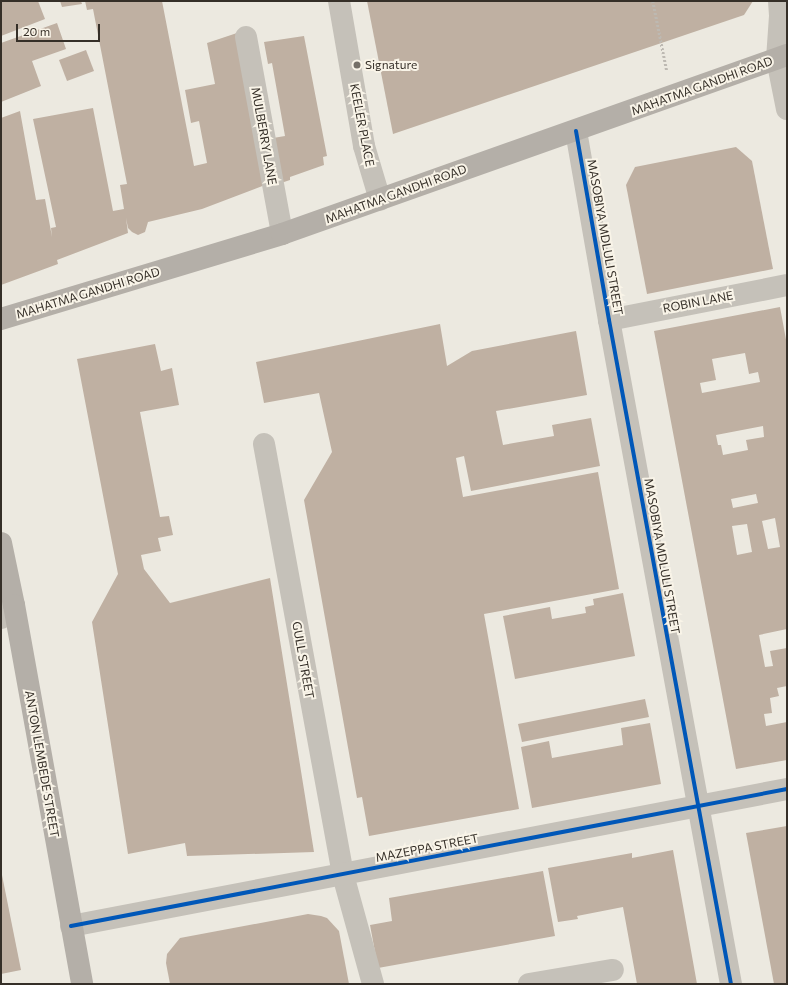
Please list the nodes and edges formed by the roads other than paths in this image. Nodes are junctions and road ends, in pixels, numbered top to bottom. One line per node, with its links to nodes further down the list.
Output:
1 (339, 1): 7 (street, KEELER PLACE)
2 (779, 1): 4 (street)
3 (246, 37): 8 (street, MULBERRY LANE)
4 (782, 57): 5 (street); 6 (main road, MAHATMA GANDHI ROAD)
5 (787, 109)
6 (576, 131): 7 (main road, MAHATMA GANDHI ROAD); 11 (street, MASOBIYA MDLULI STREET)
7 (380, 200): 8 (main road, MAHATMA GANDHI ROAD)
8 (282, 234): 10 (main road, MAHATMA GANDHI ROAD)
9 (787, 285): 11 (street, ROBIN LANE)
10 (1, 319)
11 (609, 320): 16 (street, MASOBIYA MDLULI STREET)
12 (264, 444): 17 (street, GULL STREET)
13 (1, 543): 14 (main road, ANTON LEMBEDE STREET)
14 (8, 612): 18 (main road, ANTON LEMBEDE STREET)
15 (787, 789): 16 (street, MAZEPPA STREET)
16 (698, 807): 17 (street, MAZEPPA STREET); 23 (street, MASOBIYA MDLULI STREET)
17 (343, 875): 18 (street, MAZEPPA STREET); 21 (street, GULL STREET)
18 (71, 926): 20 (main road, ANTON LEMBEDE STREET)
19 (613, 970): 22 (street)
20 (82, 984)
21 (373, 984)
22 (530, 984)
23 (731, 984)

